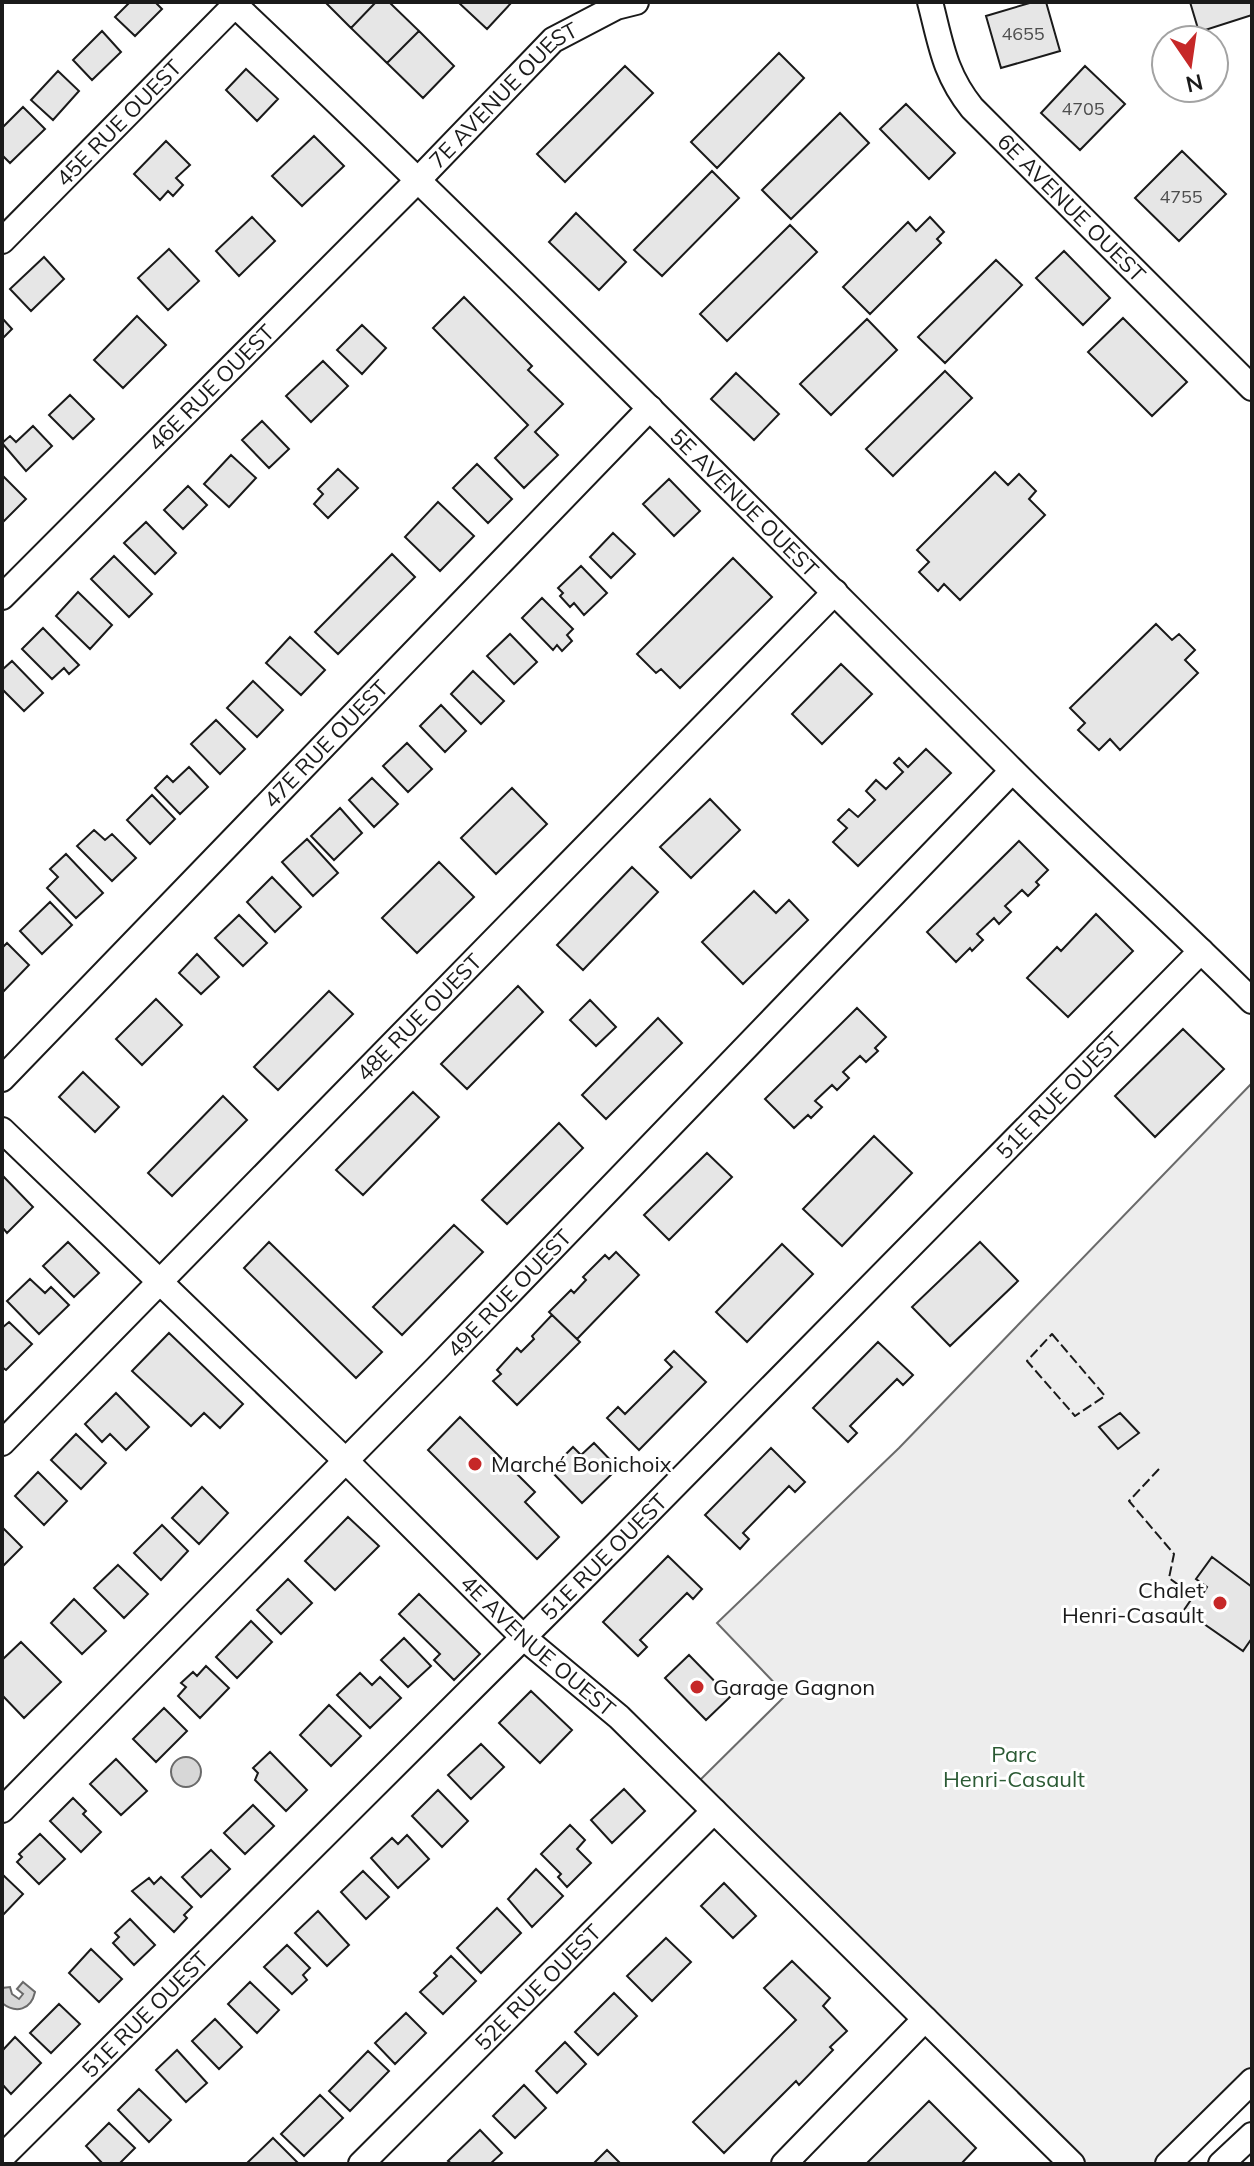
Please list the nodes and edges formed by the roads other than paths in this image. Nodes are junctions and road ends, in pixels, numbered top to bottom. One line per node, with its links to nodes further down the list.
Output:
1 (636, 2): 4 (street, 7E AVENUE OUEST)
2 (930, 2): 6 (street, 6E AVENUE OUEST)
3 (235, 5): 4 (street, 5E AVENUE OUEST); 5 (street, 45E RUE OUEST)
4 (419, 179): 7 (street, 5E AVENUE OUEST); 9 (street, 46E RUE OUEST)
5 (2, 241)
6 (1252, 388)
7 (650, 408): 8 (street, 5E AVENUE OUEST); 13 (street, 47E RUE OUEST)
8 (835, 592): 10 (street, 5E AVENUE OUEST); 15 (street, 48E RUE OUEST)
9 (2, 597)
10 (1012, 771): 11 (street, 5E AVENUE OUEST); 17 (street, 49E RUE OUEST)
11 (1201, 951): 12 (street, 5E AVENUE OUEST); 18 (street, 51E RUE OUEST)
12 (1252, 1001)
13 (2, 1079)
14 (2, 1130): 15 (street, 4E AVENUE OUEST)
15 (158, 1282): 16 (street, 48E RUE OUEST); 17 (street, 4E AVENUE OUEST)
16 (2, 1443)
17 (345, 1460): 18 (street, 4E AVENUE OUEST); 19 (street, 49E RUE OUEST)
18 (523, 1637): 20 (street, 4E AVENUE OUEST); 24 (street, 51E RUE OUEST)
19 (2, 1810)
20 (714, 1811): 21 (street, 4E AVENUE OUEST); 25 (street, 52E RUE OUEST)
21 (925, 2019): 26 (street); 27 (street, 4E AVENUE OUEST)
22 (1252, 2081): 28 (street)
23 (1252, 2135): 29 (street)
24 (2, 2157)
25 (361, 2164)
26 (784, 2164)
27 (1072, 2164)
28 (1168, 2164)
29 (1221, 2164)

